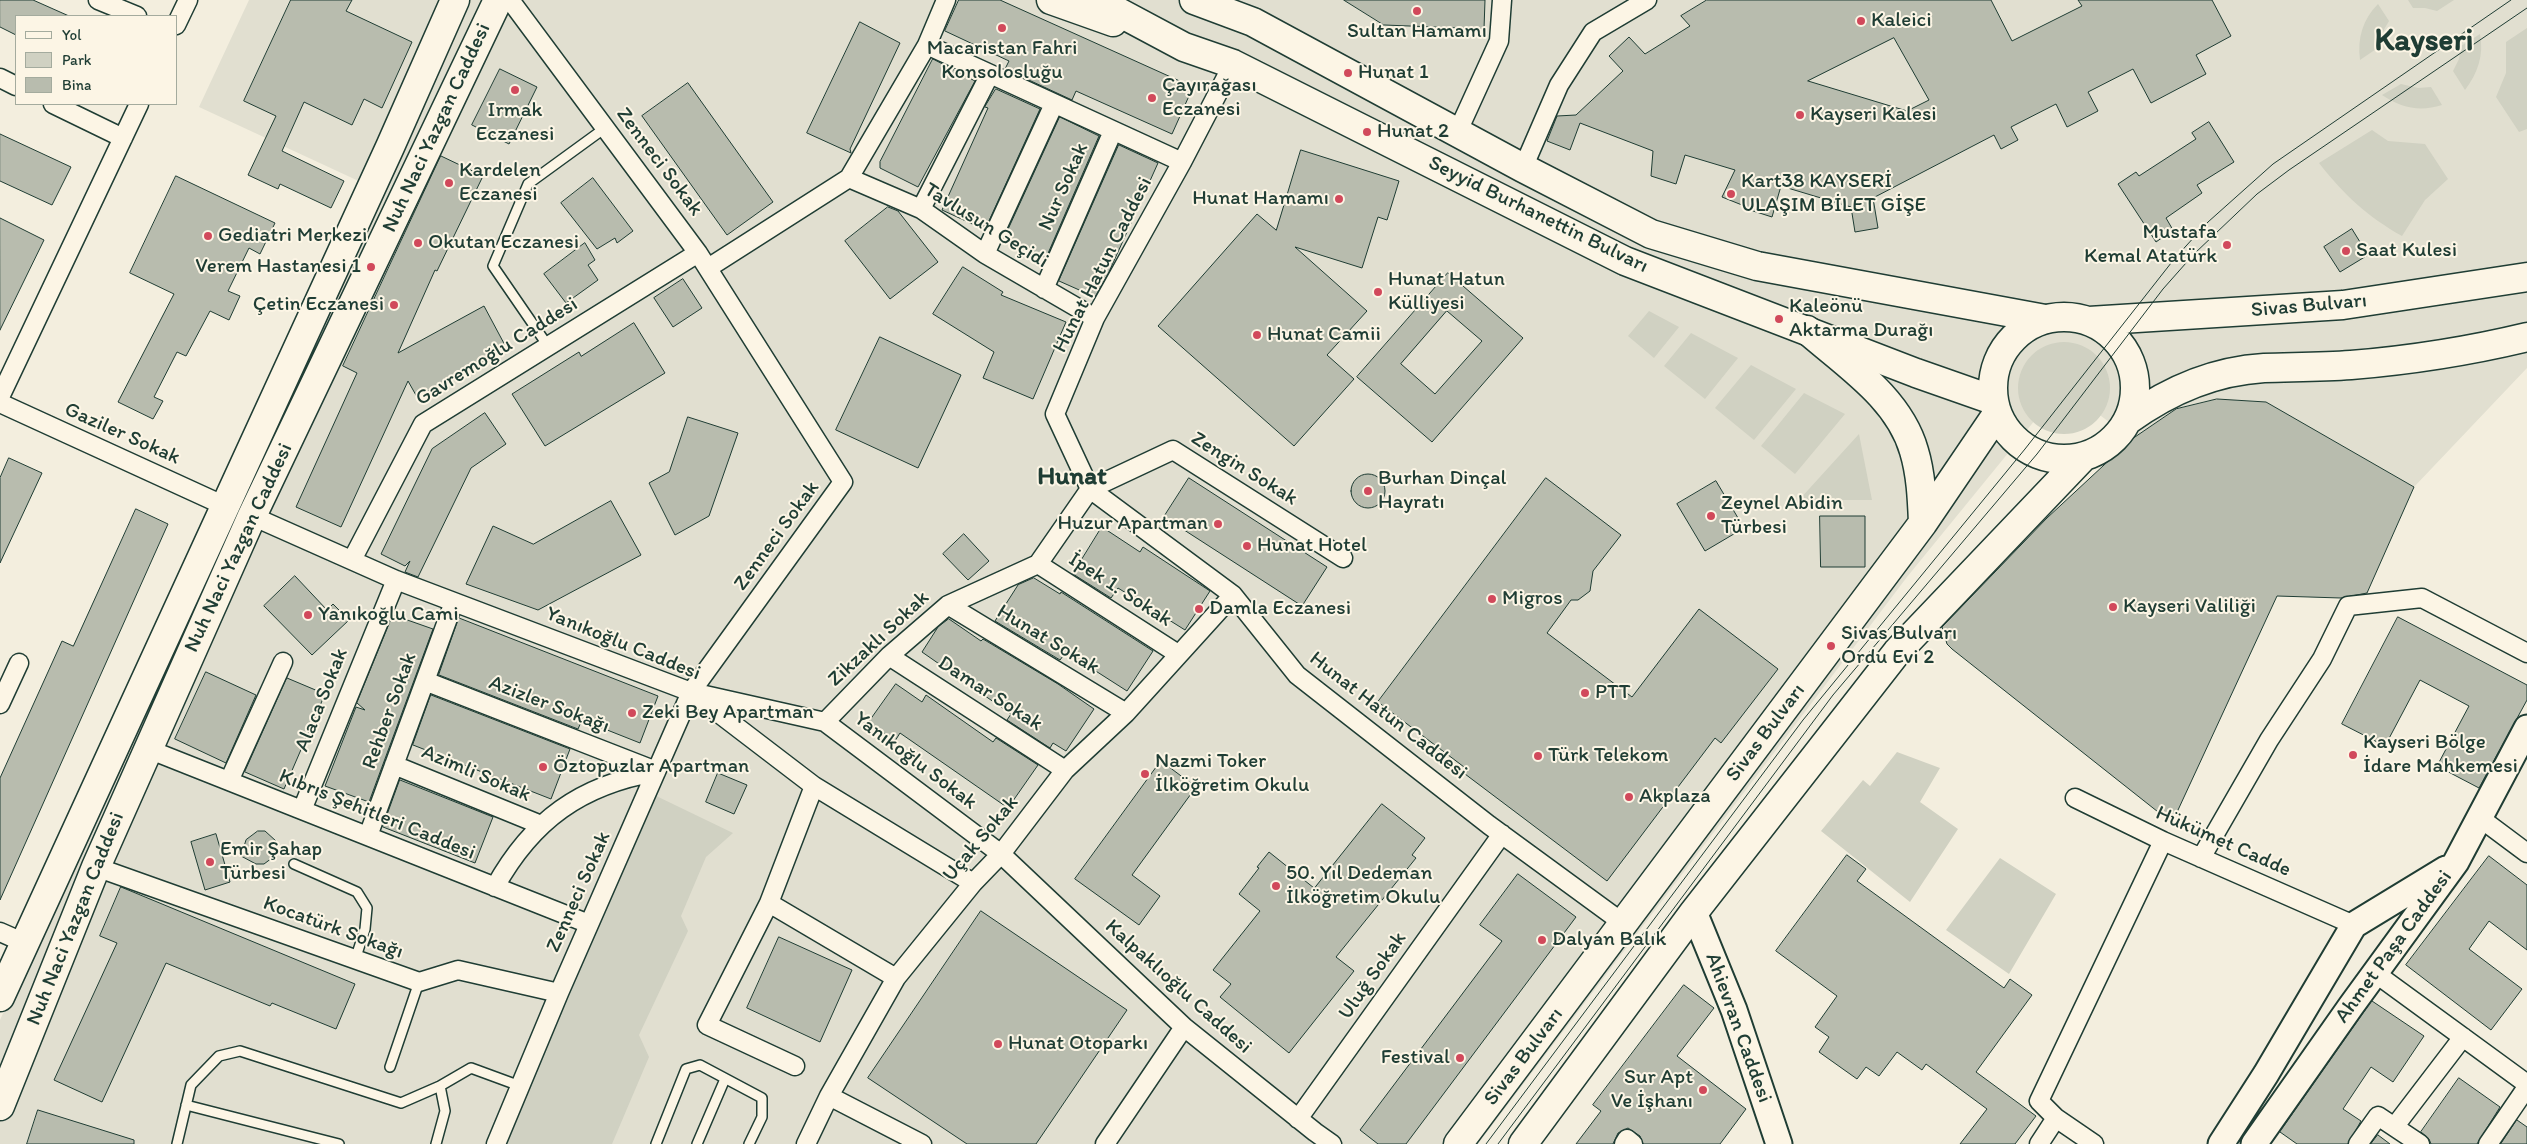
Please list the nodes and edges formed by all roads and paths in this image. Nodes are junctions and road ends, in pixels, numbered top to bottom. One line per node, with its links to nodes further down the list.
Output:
1 (98, 0): 13 (street)
2 (188, 0): 14 (street)
3 (455, 0): 50 (main road, Nuh Naci Yazgan Caddesi)
4 (498, 0): 51 (main road, Nuh Naci Yazgan Caddesi)
5 (510, 0): 25 (street, Zenneci Sokak)
6 (946, 0): 16 (street)
7 (1051, 0): 17 (main road)
8 (1096, 0): 17 (main road, Seyyid Burhanettin Bulvarı)
9 (1194, 0): 15 (main road, Seyyid Burhanettin Bulvarı)
10 (1215, 0): 15 (main road)
11 (1502, 0): 27 (street)
12 (1647, 0): 30 (street)
13 (135, 15)
14 (178, 21)
15 (1253, 22): 27 (main road, Seyyid Burhanettin Bulvarı)
16 (927, 44): 19 (street); 31 (street)
17 (1184, 47): 18 (main road, Seyyid Burhanettin Bulvarı)
18 (1233, 64): 29 (street, Hunat Hatun Caddesi); 41 (main road, Seyyid Burhanettin Bulvarı)
19 (990, 74): 22 (street); 32 (street)
20 (0, 78): 21 (street)
21 (15, 86)
22 (1054, 104): 26 (street); 34 (street)
23 (55, 105): 28 (street)
24 (139, 105): 28 (street)
25 (605, 128): 33 (street, Zenneci Sokak); 43 (lane)
26 (1113, 130): 29 (street); 37 (street, Nur Sokak)
27 (1458, 131): 30 (main road, Seyyid Burhanettin Bulvarı)
28 (123, 138): 44 (street)
29 (1182, 162): 38 (street, Hunat Hatun Caddesi)
30 (1523, 168): 39 (main road, Seyyid Burhanettin Bulvarı)
31 (850, 178): 32 (street, Tavlusun Geçidi); 35 (street)
32 (921, 210): 34 (street, Tavlusun Geçidi)
33 (698, 253): 35 (street, Zenneci Sokak); 43 (street, Gavremoğlu Caddesi)
34 (985, 254): 37 (street, Tavlusun Geçidi)
35 (708, 268): 66 (street, Zenneci Sokak)
36 (2527, 277): 40 (main road, Sivas Bulvarı)
37 (1044, 289): 38 (street, Tavlusun Geçidi)
38 (1095, 318): 49 (street, Hunat Hatun Caddesi)
39 (2045, 319): 40 (main road); 46 (main road)
40 (2090, 321): 47 (main road)
41 (1807, 330): 46 (main road, Seyyid Burhanettin Bulvarı); 52 (main road)
42 (2527, 338): 47 (main road)
43 (548, 346): 54 (street, Gavremoğlu Caddesi)
44 (0, 397)
45 (0, 403): 50 (street, Gaziler Sokak)
46 (1995, 407): 48 (main road); 52 (main road, Sivas Bulvarı)
47 (2128, 420): 48 (main road)
48 (2082, 457): 93 (main road)
49 (1090, 488): 53 (street, Zengin Sokak); 55 (street); 57 (street, Hunat Hatun Caddesi)
50 (225, 506): 98 (main road, Nuh Naci Yazgan Caddesi)
51 (252, 516): 54 (street, Yanıkoğlu Caddesi); 71 (main road, Nuh Naci Yazgan Caddesi)
52 (1923, 523): 94 (main road, Sivas Bulvarı)
53 (1343, 558)
54 (352, 560): 56 (street, Yanıkoğlu Caddesi)
55 (1038, 564): 59 (street, Zikzaklı Sokak); 61 (street, İpek 1. Sokak)
56 (396, 580): 58 (street, Yanıkoğlu Caddesi); 78 (street, Alaca Sokak)
57 (1233, 595): 61 (street, Uçak Sokak); 81 (street, Hunat Hatun Caddesi)
58 (454, 602): 65 (street, Rehber Sokak); 66 (street, Yanıkoğlu Caddesi)
59 (948, 605): 62 (street, Zikzaklı Sokak); 68 (street, Hunat Sokak)
60 (2527, 653): 86 (street)
61 (1178, 654): 68 (street, Uçak Sokak)
62 (889, 656): 69 (street, Zikzaklı Sokak); 73 (street, Damar Sokak)
63 (283, 662): 75 (street)
64 (19, 663): 67 (street)
65 (425, 681): 72 (street, Rehber Sokak); 74 (street, Azizler Sokağı)
66 (691, 692): 69 (street); 74 (street, Zenneci Sokak); 76 (street, Yanıkoğlu Caddesi)
67 (0, 704)
68 (1126, 714): 73 (street, Uçak Sokak)
69 (825, 722): 85 (street, Yanıkoğlu Sokak)
70 (2524, 740): 79 (street)
71 (148, 748): 75 (street, Kıbrıs Şehitleri Caddesi); 89 (main road, Nuh Naci Yazgan Caddesi)
72 (394, 765): 80 (street, Azimli Sokak); 82 (street, Rehber Sokak)
73 (1065, 770): 85 (street, Uçak Sokak)
74 (656, 772): 80 (street); 95 (street, Zenneci Sokak)
75 (230, 781): 78 (street, Kıbrıs Şehitleri Caddesi)
76 (814, 786): 90 (street, Yanıkoğlu Caddesi); 92 (street)
77 (2075, 798): 83 (street, Hükümet Cadde)
78 (302, 810): 82 (street, Kıbrıs Şehitleri Caddesi)
79 (2480, 818): 84 (street); 87 (street)
80 (540, 825): 91 (street)
81 (1502, 834): 94 (street, Hunat Hatun Caddesi); 117 (street, Uluğ Sokak)
82 (368, 836): 91 (street, Kıbrıs Şehitleri Caddesi)
83 (2163, 841): 86 (street, Hükümet Cadde); 116 (street)
84 (2527, 853)
85 (1001, 854): 90 (street, Uçak Sokak); 105 (street, Kalpaklıoğlu Caddesi)
86 (2201, 858): 96 (street, Hükümet Cadde)
87 (2456, 862): 96 (street, Ahmet Paşa Caddesi); 100 (street, Ahmet Paşa Caddesi)
88 (294, 864): 99 (lane)
89 (96, 867): 99 (street, Kocatürk Sokağı); 115 (main road, Nuh Naci Yazgan Caddesi)
90 (973, 883): 101 (street, Uçak Sokak)
91 (496, 887): 95 (street, Kıbrıs Şehitleri Caddesi)
92 (769, 903): 101 (street); 107 (street)
93 (1694, 912): 132 (main road); 133 (street, Ahievran Caddesi)
94 (1624, 923): 131 (main road, Sivas Bulvarı)
95 (589, 924): 103 (street, Zenneci Sokak)
96 (2354, 925): 136 (street, Ahmet Paşa Caddesi)
97 (0, 932): 98 (street)
98 (25, 943): 104 (main road, Nuh Naci Yazgan Caddesi)
99 (355, 960): 102 (street, Kocatürk Sokağı)
100 (2375, 973): 106 (street); 137 (street, Ahmet Paşa Caddesi)
101 (896, 978): 113 (street, Uçak Sokak)
102 (419, 982): 103 (street, Kocatürk Sokağı); 108 (lane)
103 (559, 993): 111 (street, Zenneci Sokak)
104 (0, 997)
105 (1184, 1027): 117 (street, Kalpaklıoğlu Caddesi); 129 (street)
106 (2463, 1037): 112 (street); 118 (street)
107 (795, 1066)
108 (390, 1067)
109 (725, 1079): 124 (lane); 125 (lane); 126 (lane)
110 (440, 1086): 111 (lane); 114 (lane); 122 (lane)
111 (520, 1086): 123 (street, Zenneci Sokak)
112 (2527, 1086): 140 (street)
113 (829, 1096): 127 (street, Uçak Sokak); 128 (street)
114 (186, 1105): 120 (lane); 121 (lane)
115 (0, 1106)
116 (2056, 1118): 134 (street); 135 (street)
117 (1298, 1119): 119 (street, Kalpaklıoğlu Caddesi)
118 (2395, 1126): 138 (street); 139 (street)
119 (1311, 1138): 130 (street, Kalpaklıoğlu Caddesi)
120 (177, 1144)
121 (339, 1144)
122 (436, 1144)
123 (496, 1144)
124 (656, 1144)
125 (697, 1144)
126 (749, 1144)
127 (806, 1144)
128 (922, 1144)
129 (1105, 1144)
130 (1332, 1144)
131 (1458, 1144)
132 (1522, 1144)
133 (1779, 1144)
134 (2039, 1144)
135 (2094, 1144)
136 (2221, 1144)
137 (2254, 1144)
138 (2358, 1144)
139 (2420, 1144)
140 (2488, 1144)

